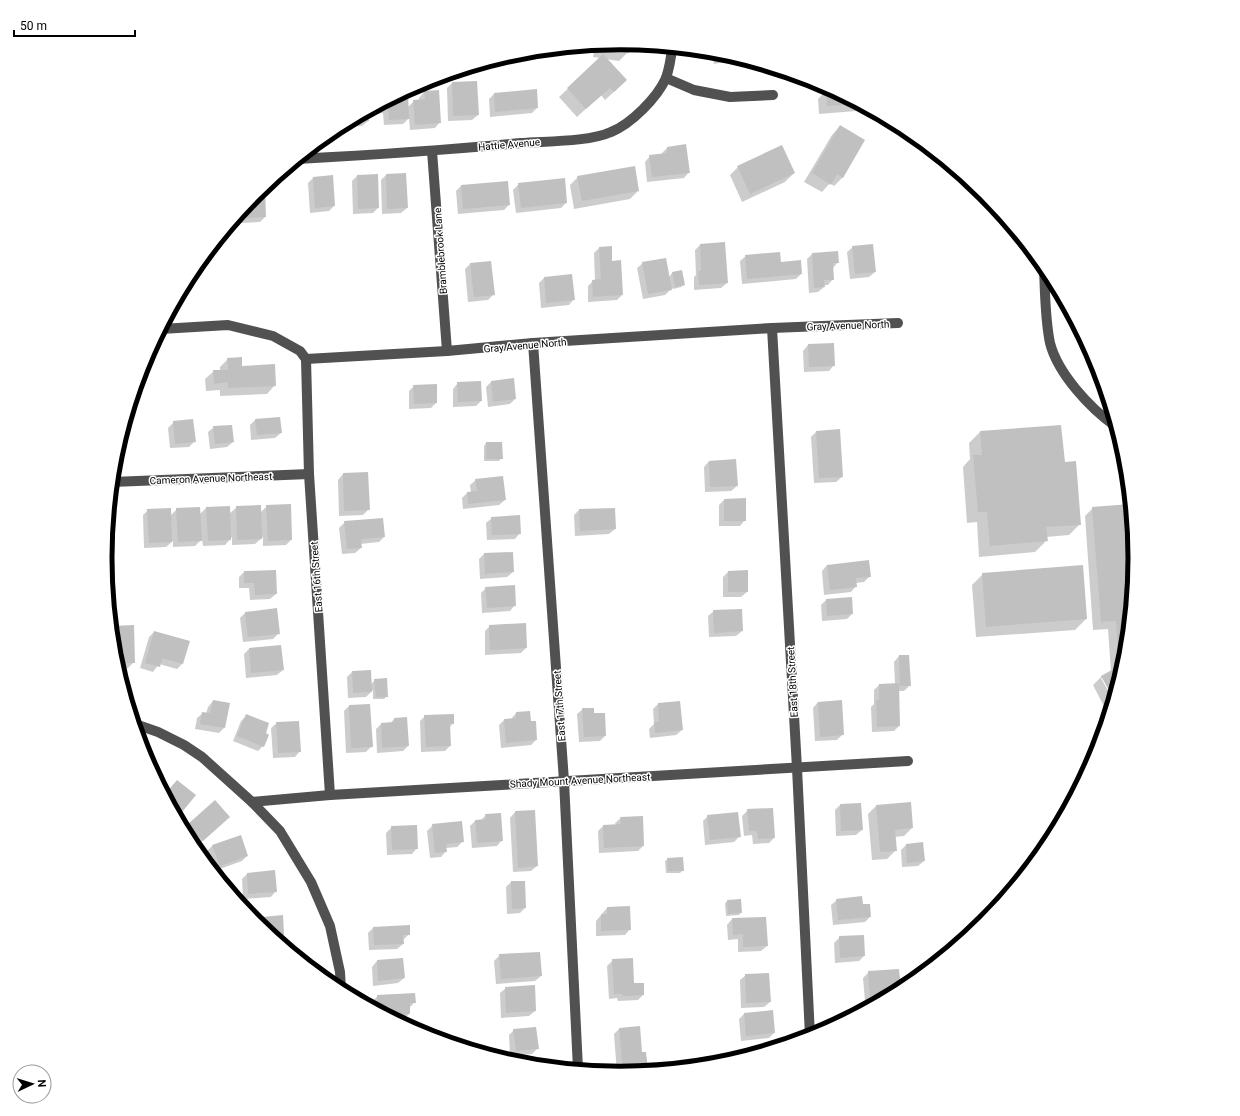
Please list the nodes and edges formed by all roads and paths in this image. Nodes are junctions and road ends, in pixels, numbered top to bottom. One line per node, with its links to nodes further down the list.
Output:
1 (671, 53): 2 (street, Hattie Avenue)
2 (666, 78): 3 (street); 4 (street, Hattie Avenue)
3 (773, 95)
4 (432, 151): 5 (street, Hattie Avenue); 11 (street, Bramblebrook Lane)
5 (307, 158)
6 (1045, 280): 13 (street)
7 (898, 323): 8 (street, Gray Avenue North)
8 (772, 328): 10 (street, Gray Avenue North); 18 (street, East 18th Street)
9 (166, 329): 12 (street)
10 (533, 343): 11 (street, Gray Avenue North); 19 (street, East 17th Street)
11 (447, 351): 12 (street, Gray Avenue North)
12 (306, 359): 14 (street, East 16th Street)
13 (1109, 420)
14 (309, 474): 15 (street, Cameron Avenue Northeast); 20 (street, East 16th Street)
15 (118, 482)
16 (141, 726): 21 (street)
17 (908, 761): 18 (street, Shady Mount Avenue Northeast)
18 (797, 768): 19 (street, Shady Mount Avenue Northeast); 23 (street, East 18th Street)
19 (564, 781): 20 (street, Shady Mount Avenue Northeast); 24 (street, East 17th Street)
20 (330, 795): 21 (street, Shady Mount Avenue Northeast)
21 (252, 802): 22 (street)
22 (341, 982)
23 (810, 1029)
24 (578, 1064)

